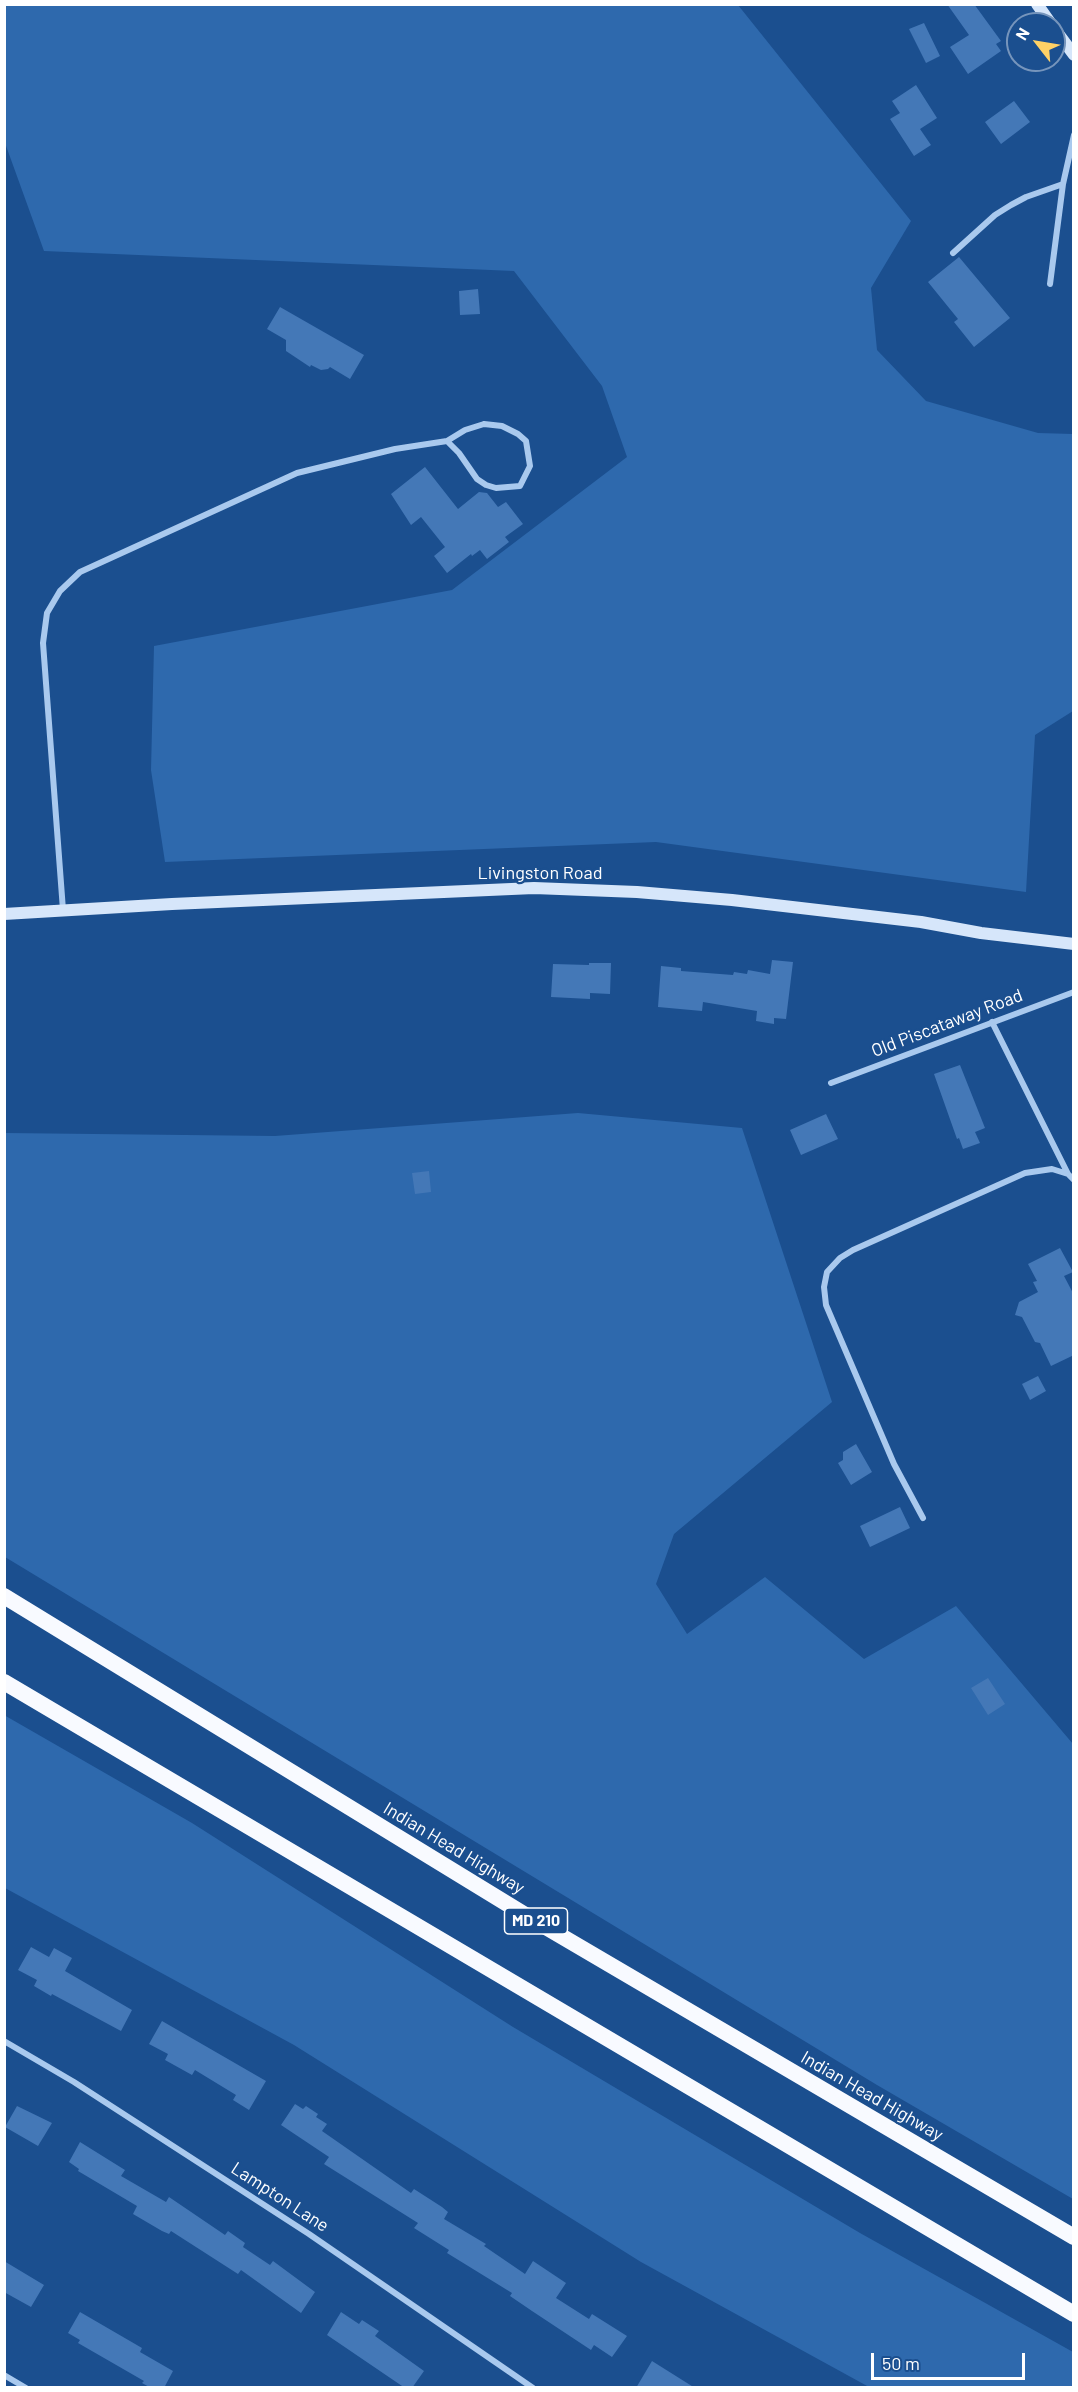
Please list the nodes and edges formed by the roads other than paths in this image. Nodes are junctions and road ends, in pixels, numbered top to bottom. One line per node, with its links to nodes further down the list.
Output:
1 (1074, 135): 2 (street)
2 (1063, 184): 3 (street); 4 (street)
3 (953, 253)
4 (1050, 284)
5 (447, 441): 5 (street); 6 (street)
6 (63, 910): 7 (main road, Livingston Road); 8 (main road, Livingston Road)
7 (4, 914)
8 (1074, 944)
9 (1074, 992): 10 (street, Old Piscataway Road)
10 (992, 1022): 11 (street, Old Piscataway Road); 12 (street)
11 (831, 1083)
12 (1068, 1174): 13 (street); 14 (street)
13 (1074, 1180)
14 (923, 1518)
15 (4, 1596): 18 (highway, Indian Head Highway / MD 210)
16 (4, 1682): 19 (highway)
17 (4, 2041): 22 (street, Lampton Lane)
18 (1074, 2237)
19 (1074, 2313)
20 (4, 2375): 21 (street)
21 (26, 2388)
22 (533, 2388)

